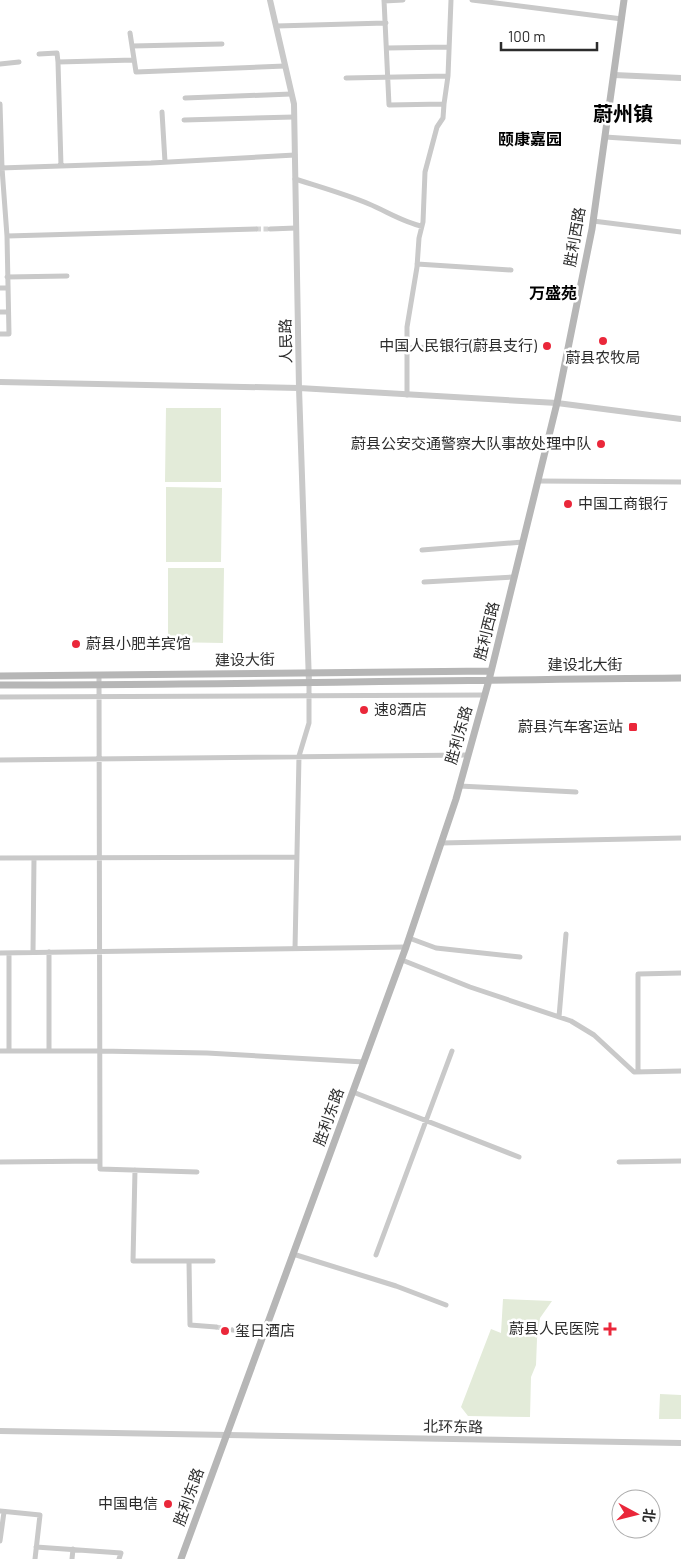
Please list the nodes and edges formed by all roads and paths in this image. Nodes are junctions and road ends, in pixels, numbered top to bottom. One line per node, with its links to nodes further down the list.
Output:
1 (270, 0): 9 (street, 人民路)
2 (384, 0): 3 (street); 8 (street)
3 (403, 0)
4 (451, 0): 13 (street)
5 (472, 0): 7 (street)
6 (624, 0): 7 (main road, 胜利西路)
7 (622, 18): 21 (main road, 胜利西路)
8 (386, 23): 9 (street); 14 (street)
9 (276, 26): 20 (street, 人民路)
10 (130, 33): 12 (street)
11 (222, 44): 12 (street)
12 (132, 46): 16 (street)
13 (449, 46): 14 (street); 22 (street)
14 (387, 48): 23 (street)
15 (39, 54): 18 (street)
16 (134, 60): 18 (street); 20 (street)
17 (18, 62): 19 (street)
18 (58, 62): 38 (street)
19 (0, 64)
20 (285, 66): 26 (street, 人民路)
21 (614, 75): 25 (street); 34 (main road, 胜利西路)
22 (448, 76): 23 (street); 29 (street)
23 (388, 77): 24 (street); 29 (street)
24 (346, 78)
25 (681, 78)
26 (291, 94): 27 (street); 31 (street, 人民路)
27 (185, 98)
28 (0, 104): 33 (street)
29 (444, 104): 44 (street)
30 (162, 112): 37 (street)
31 (294, 117): 32 (street); 36 (street, 人民路)
32 (184, 120)
33 (0, 134): 39 (street)
34 (605, 137): 35 (street); 43 (main road, 胜利西路)
35 (681, 142)
36 (295, 155): 37 (street); 40 (street, 人民路)
37 (165, 162): 38 (street)
38 (61, 166): 39 (street)
39 (1, 168): 41 (street)
40 (295, 179): 44 (street); 45 (street, 人民路)
41 (2, 194): 42 (street)
42 (3, 218): 49 (street)
43 (593, 221): 48 (street); 67 (main road, 胜利西路)
44 (422, 226): 53 (street)
45 (296, 228): 47 (street); 65 (street, 人民路)
46 (256, 229): 49 (street)
47 (270, 229)
48 (681, 232)
49 (7, 239): 50 (street); 52 (street)
50 (0, 241)
51 (0, 264): 52 (street)
52 (7, 264): 56 (street)
53 (417, 264): 54 (street); 63 (street)
54 (511, 270)
55 (67, 276): 56 (street)
56 (7, 277): 58 (street)
57 (0, 288): 58 (street)
58 (8, 288): 60 (street)
59 (0, 312): 60 (street)
60 (8, 312): 61 (street)
61 (0, 334)
62 (501, 344): 63 (street)
63 (407, 348): 66 (street)
64 (0, 382): 65 (street)
65 (299, 388): 66 (street); 76 (street, 人民路)
66 (407, 395): 67 (street)
67 (557, 403): 68 (street); 69 (main road, 胜利西路)
68 (681, 419)
69 (538, 481): 70 (street); 71 (main road, 胜利西路)
70 (681, 482)
71 (523, 542): 72 (street); 73 (main road, 胜利西路)
72 (422, 550)
73 (514, 578): 74 (street); 75 (main road, 胜利西路)
74 (424, 582)
75 (491, 671): 76 (main road, 建设大街); 80 (main road, 胜利西路)
76 (309, 673): 78 (main road, 建设大街); 81 (street, 人民路)
77 (0, 676): 78 (main road, 建设大街)
78 (99, 676): 83 (street)
79 (681, 678): 80 (main road, 建设北大街)
80 (489, 680): 81 (main road, 建设大街); 84 (main road, 胜利东路)
81 (309, 683): 83 (main road, 建设大街); 85 (street)
82 (0, 685): 83 (main road, 建设大街)
83 (100, 685): 86 (street)
84 (485, 694): 85 (street); 88 (main road, 胜利东路)
85 (309, 695): 86 (street); 89 (street)
86 (100, 697): 87 (street); 90 (street)
87 (0, 698)
88 (468, 755): 89 (street); 92 (main road, 胜利东路)
89 (299, 756): 90 (street); 96 (street)
90 (99, 759): 91 (street); 99 (street)
91 (0, 760)
92 (459, 786): 93 (street); 95 (main road, 胜利东路)
93 (576, 792)
94 (681, 838): 95 (street)
95 (441, 843): 101 (main road, 胜利东路)
96 (297, 857): 99 (street); 103 (street)
97 (0, 858): 98 (street)
98 (34, 858): 99 (street); 104 (street)
99 (99, 858): 106 (street)
100 (566, 934): 112 (street)
101 (409, 938): 102 (main road, 胜利东路); 109 (street)
102 (406, 948): 103 (street); 110 (main road, 胜利东路)
103 (295, 949): 106 (street)
104 (34, 952): 105 (street); 108 (street)
105 (49, 952): 106 (street); 116 (street)
106 (99, 952): 117 (street)
107 (0, 953): 108 (street)
108 (9, 953): 115 (street)
109 (520, 957)
110 (402, 960): 112 (street); 118 (main road, 胜利东路)
111 (681, 973): 120 (street)
112 (560, 1017): 120 (street)
113 (452, 1050): 122 (street)
114 (0, 1051): 115 (street)
115 (9, 1051): 116 (street)
116 (49, 1051): 117 (street)
117 (99, 1051): 118 (street); 124 (street)
118 (364, 1062): 121 (main road, 胜利东路)
119 (681, 1071): 120 (street)
120 (638, 1072)
121 (353, 1092): 122 (street); 130 (main road, 胜利东路)
122 (426, 1120): 123 (street); 131 (street)
123 (519, 1157)
124 (100, 1161): 126 (street); 128 (street)
125 (681, 1161): 127 (street)
126 (0, 1162)
127 (619, 1162)
128 (135, 1170): 129 (street); 132 (street)
129 (197, 1172)
130 (293, 1254): 134 (street); 137 (main road, 胜利东路)
131 (376, 1256)
132 (189, 1261): 133 (street); 135 (street)
133 (213, 1261)
134 (446, 1305)
135 (216, 1327)
136 (233, 1330): 137 (street)
137 (264, 1332): 139 (main road, 胜利东路)
138 (0, 1431): 139 (street, 北环东路)
139 (226, 1436): 140 (street, 北环东路); 148 (main road, 胜利东路)
140 (681, 1443)
141 (2, 1512): 142 (street); 143 (street)
142 (0, 1541)
143 (36, 1547): 144 (street); 145 (street)
144 (73, 1550): 146 (street); 147 (street)
145 (35, 1559)
146 (72, 1559)
147 (119, 1559)
148 (181, 1559)

